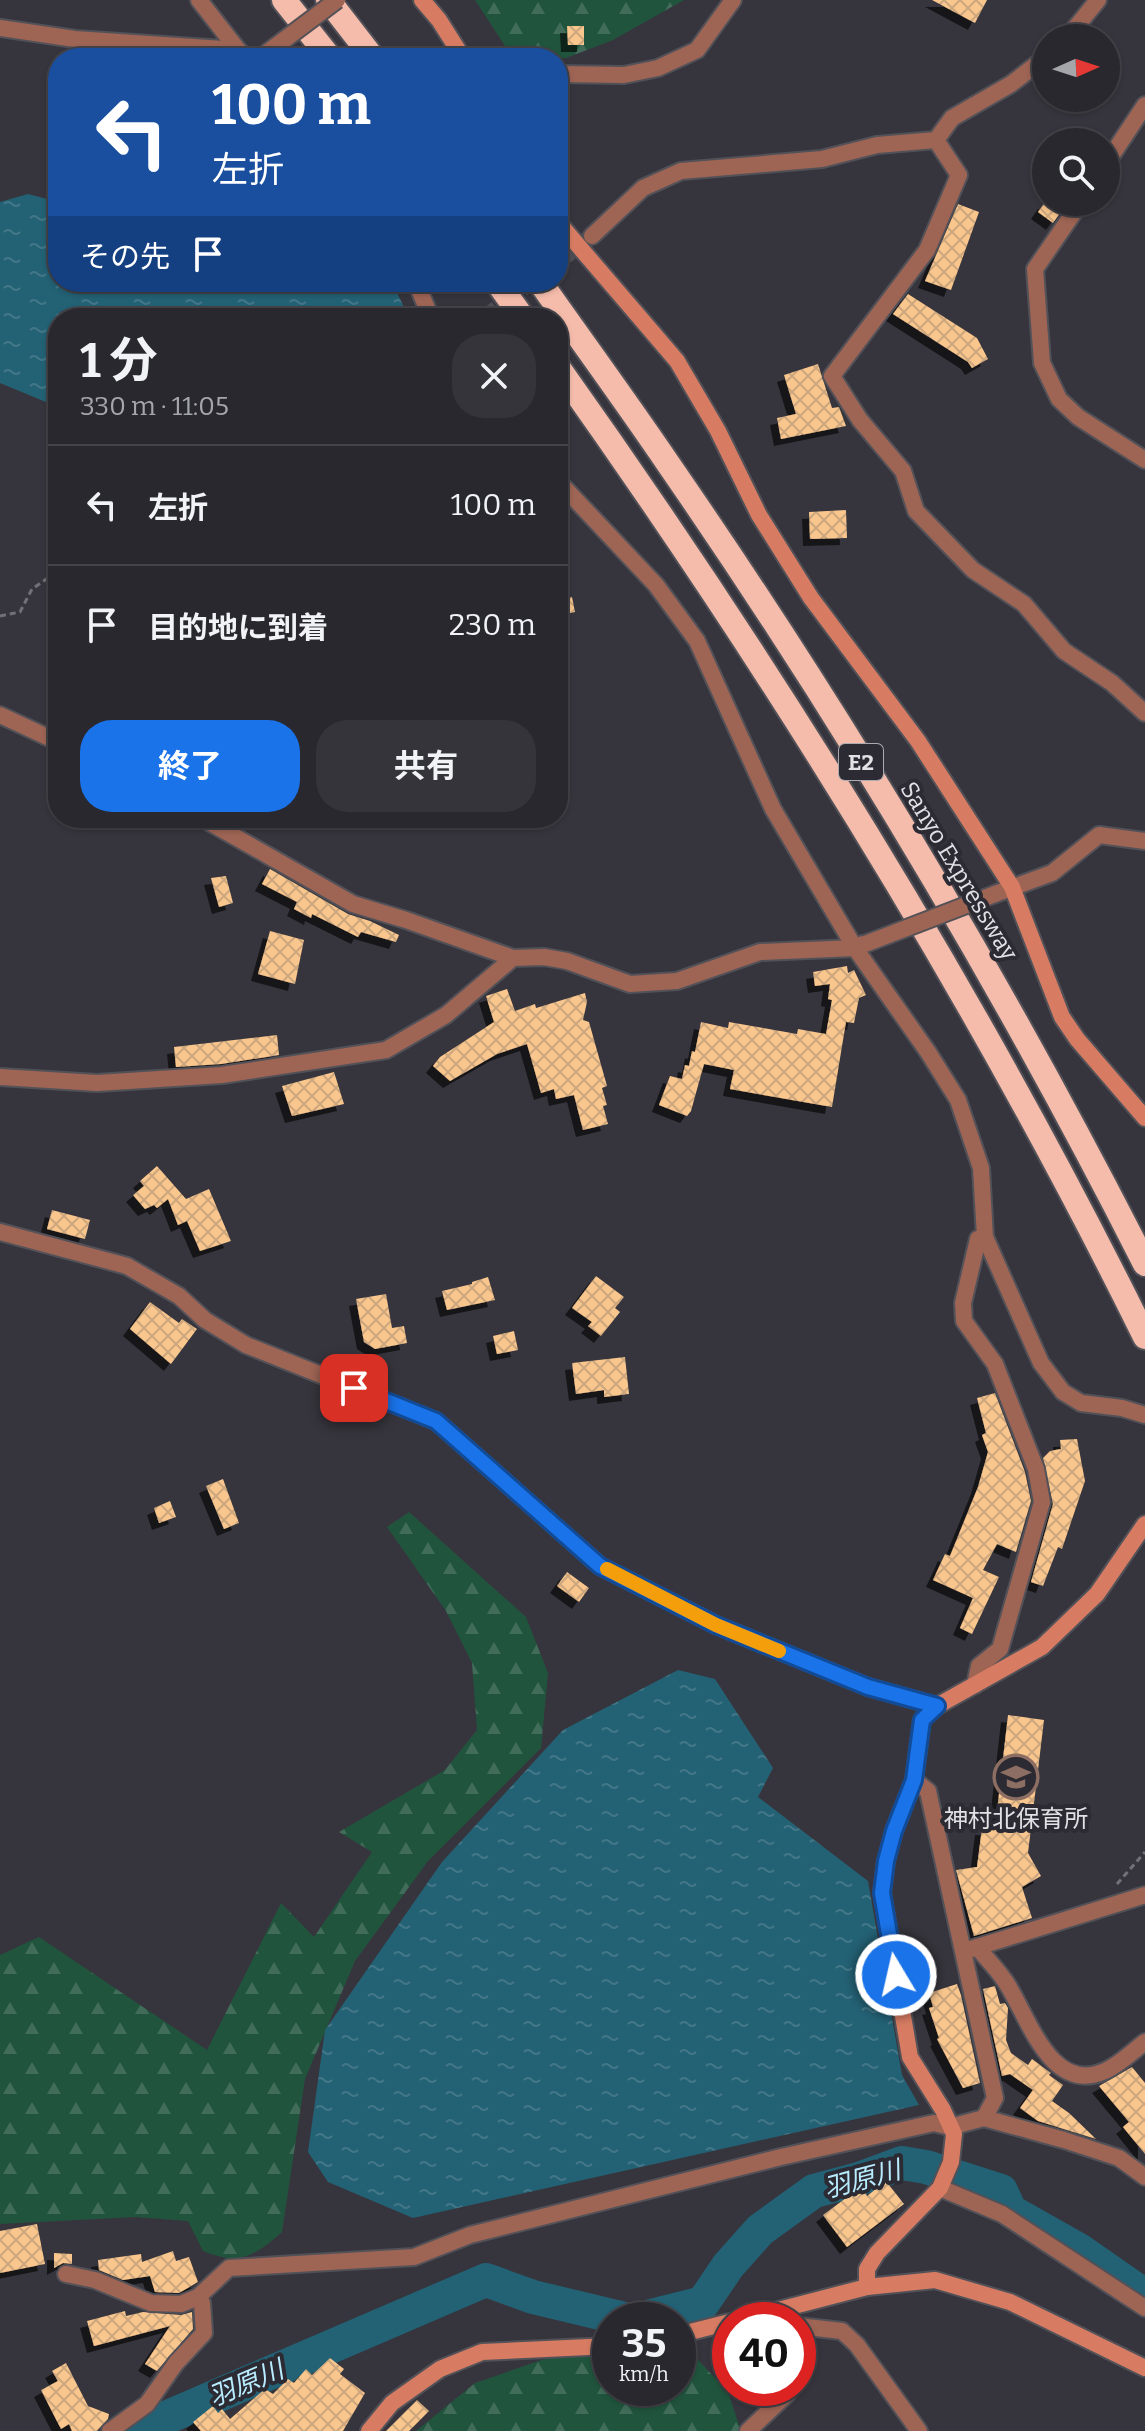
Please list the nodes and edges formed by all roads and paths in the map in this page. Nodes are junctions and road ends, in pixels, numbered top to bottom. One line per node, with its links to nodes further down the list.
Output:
1 (199, 0): 11 (street)
2 (284, 0): 13 (highway)
3 (328, 0): 14 (highway)
4 (337, 0): 12 (street, bridge)
5 (422, 0): 15 (street)
6 (733, 0): 17 (street)
7 (1098, 0): 8 (street)
8 (1078, 24)
9 (0, 28): 10 (street)
10 (176, 48)
11 (238, 48)
12 (273, 48)
13 (322, 48)
14 (365, 48)
15 (457, 48)
16 (1032, 68): 19 (street)
17 (568, 74)
18 (1145, 105): 20 (street)
19 (936, 140): 23 (street); 30 (street)
20 (1120, 143)
21 (1071, 216): 26 (street)
22 (568, 234): 35 (street)
23 (592, 236)
24 (568, 321): 42 (highway, Sanyo Expressway / E2)
25 (568, 381): 43 (highway, E2)
26 (1145, 460)
27 (568, 492): 36 (street)
28 (48, 578): 29 (path)
29 (0, 616)
30 (1145, 713)
31 (0, 715): 32 (street)
32 (48, 737)
33 (220, 828): 37 (street)
34 (1145, 841): 35 (street)
35 (1012, 887): 36 (street, bridge); 39 (street)
36 (860, 946): 37 (street); 41 (street)
37 (513, 958): 38 (street)
38 (0, 1077)
39 (1145, 1118)
40 (0, 1232): 47 (street)
41 (985, 1237): 44 (street); 46 (street)
42 (1145, 1264)
43 (1144, 1335)
44 (1145, 1415)
45 (1145, 1524): 46 (street)
46 (975, 1685): 47 (street)
47 (937, 1706): 48 (street)
48 (914, 1780): 52 (street); 55 (street)
49 (1145, 1852): 51 (path)
50 (1145, 1895): 51 (street)
51 (1103, 1908): 52 (street)
52 (969, 1949): 53 (street); 54 (street)
53 (1145, 2042)
54 (984, 2118): 55 (street); 56 (street)
55 (950, 2127): 57 (street); 60 (street)
56 (1145, 2177)
57 (940, 2188): 59 (street); 62 (street)
58 (66, 2274): 60 (street)
59 (867, 2287): 61 (street); 65 (street)
60 (198, 2297): 67 (street)
61 (809, 2302)
62 (1145, 2308)
63 (816, 2328): 70 (street)
64 (592, 2347): 68 (street)
65 (1145, 2368)
66 (774, 2406): 69 (street)
67 (110, 2431)
68 (369, 2431)
69 (748, 2431)
70 (919, 2431)

